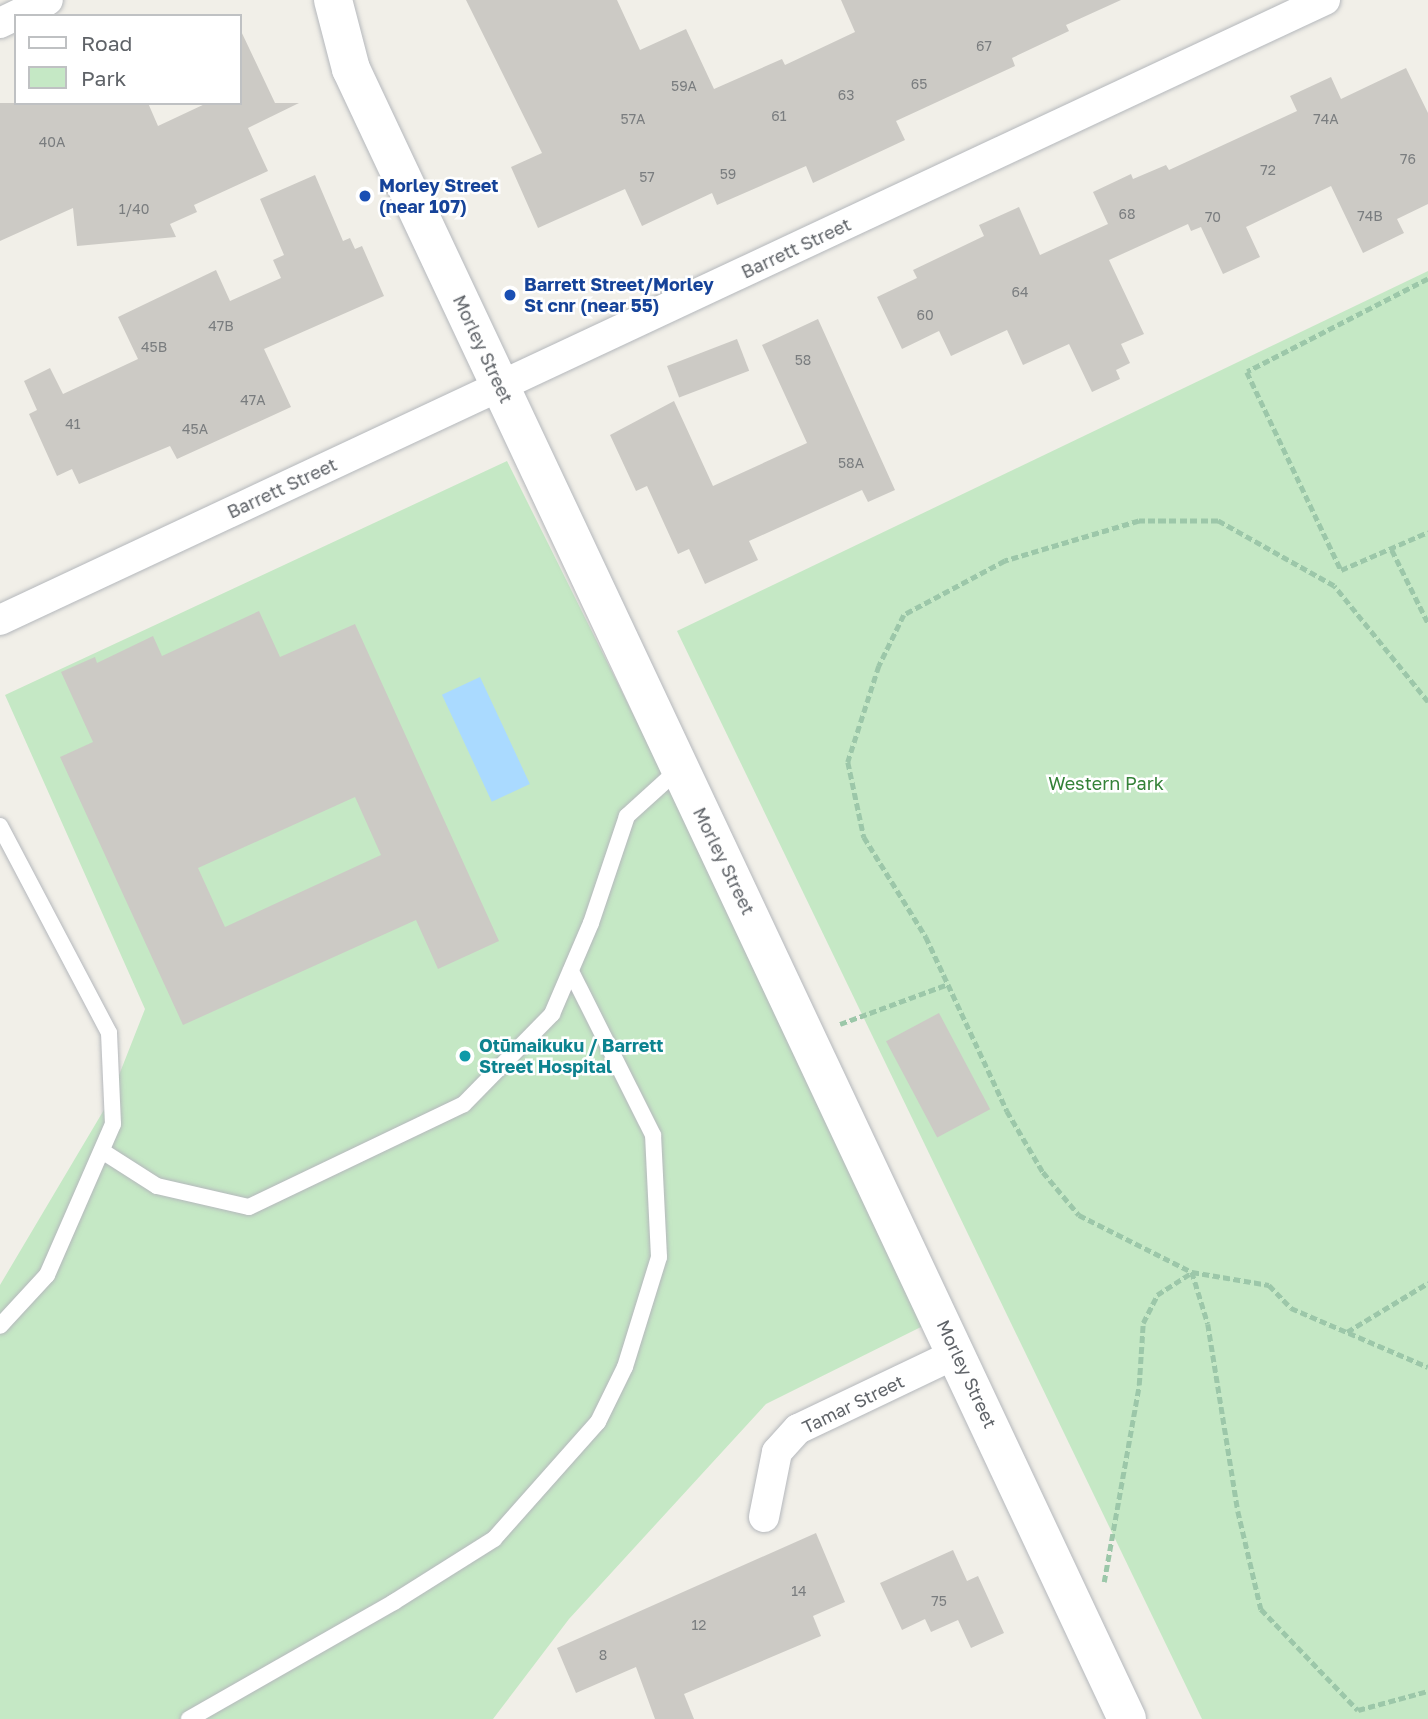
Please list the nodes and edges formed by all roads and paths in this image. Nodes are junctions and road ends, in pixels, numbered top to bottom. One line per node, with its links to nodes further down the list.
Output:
1 (48, 0): 4 (street)
2 (332, 0): 6 (main road, Morley Street)
3 (1325, 0): 6 (street, Barrett Street)
4 (19, 14)
5 (1428, 279): 8 (path)
6 (500, 386): 9 (street, Barrett Street); 12 (main road, Morley Street)
7 (1428, 532): 8 (path)
8 (1392, 550): 10 (path)
9 (0, 620)
10 (1428, 623)
11 (1428, 702): 15 (path)
12 (680, 768): 14 (lane); 16 (main road, Morley Street)
13 (0, 826): 17 (lane)
14 (571, 971): 17 (lane); 27 (lane)
15 (948, 984): 16 (path); 18 (path)
16 (808, 1036): 22 (main road, Morley Street)
17 (102, 1151): 20 (lane)
18 (1192, 1272): 21 (path); 25 (path); 26 (path)
19 (1428, 1283): 21 (path)
20 (0, 1326)
21 (1346, 1332): 23 (path)
22 (957, 1353): 24 (street, Tamar Street); 25 (main road, Morley Street)
23 (1428, 1367)
24 (764, 1517)
25 (1093, 1645): 28 (main road, Morley Street)
26 (1428, 1691)
27 (189, 1719)
28 (1127, 1719)

